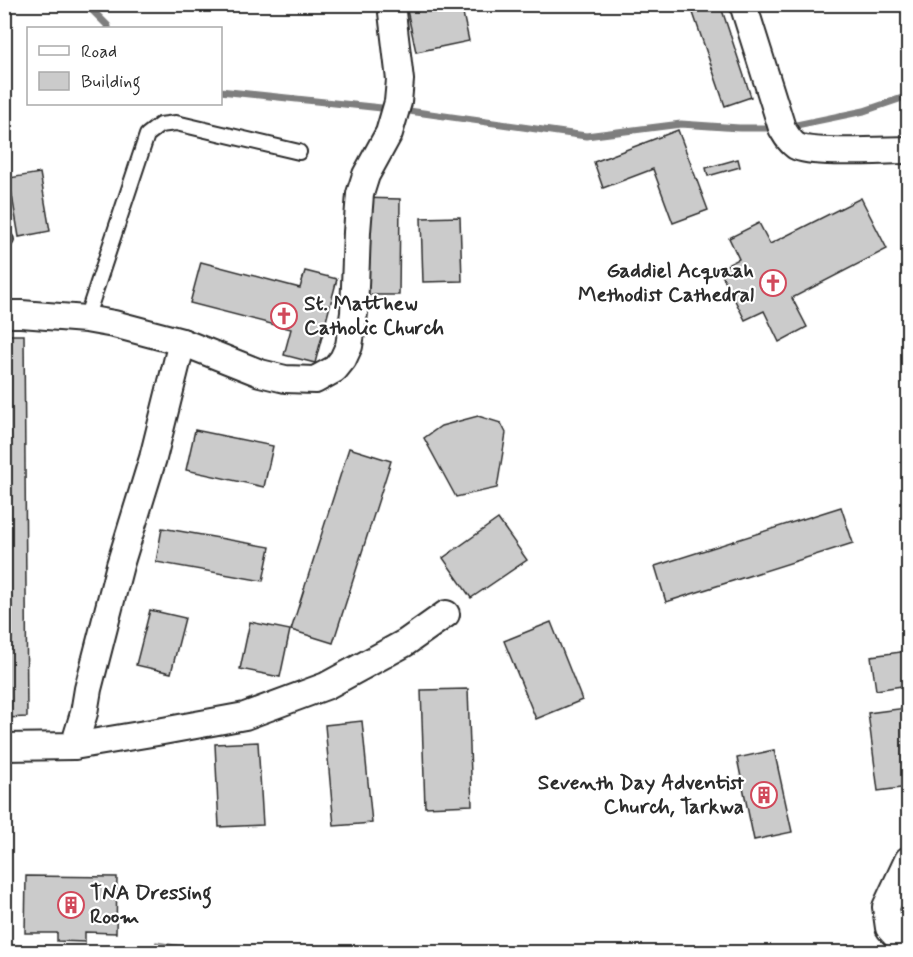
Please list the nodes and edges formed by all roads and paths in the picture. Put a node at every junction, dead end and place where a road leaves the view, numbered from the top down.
1 (391, 4) edge
2 (743, 4) edge
3 (909, 150) edge
4 (299, 152) dead end
5 (4, 314) edge
6 (86, 319) junction
7 (182, 342) junction
8 (446, 614) dead end
9 (74, 746) junction
10 (4, 747) edge
11 (909, 860) edge
12 (909, 950) edge

1 - 7 street
2 - 3 street
4 - 6 lane
5 - 6 street
6 - 7 street
7 - 9 street
8 - 9 street
9 - 10 street
11 - 12 street

